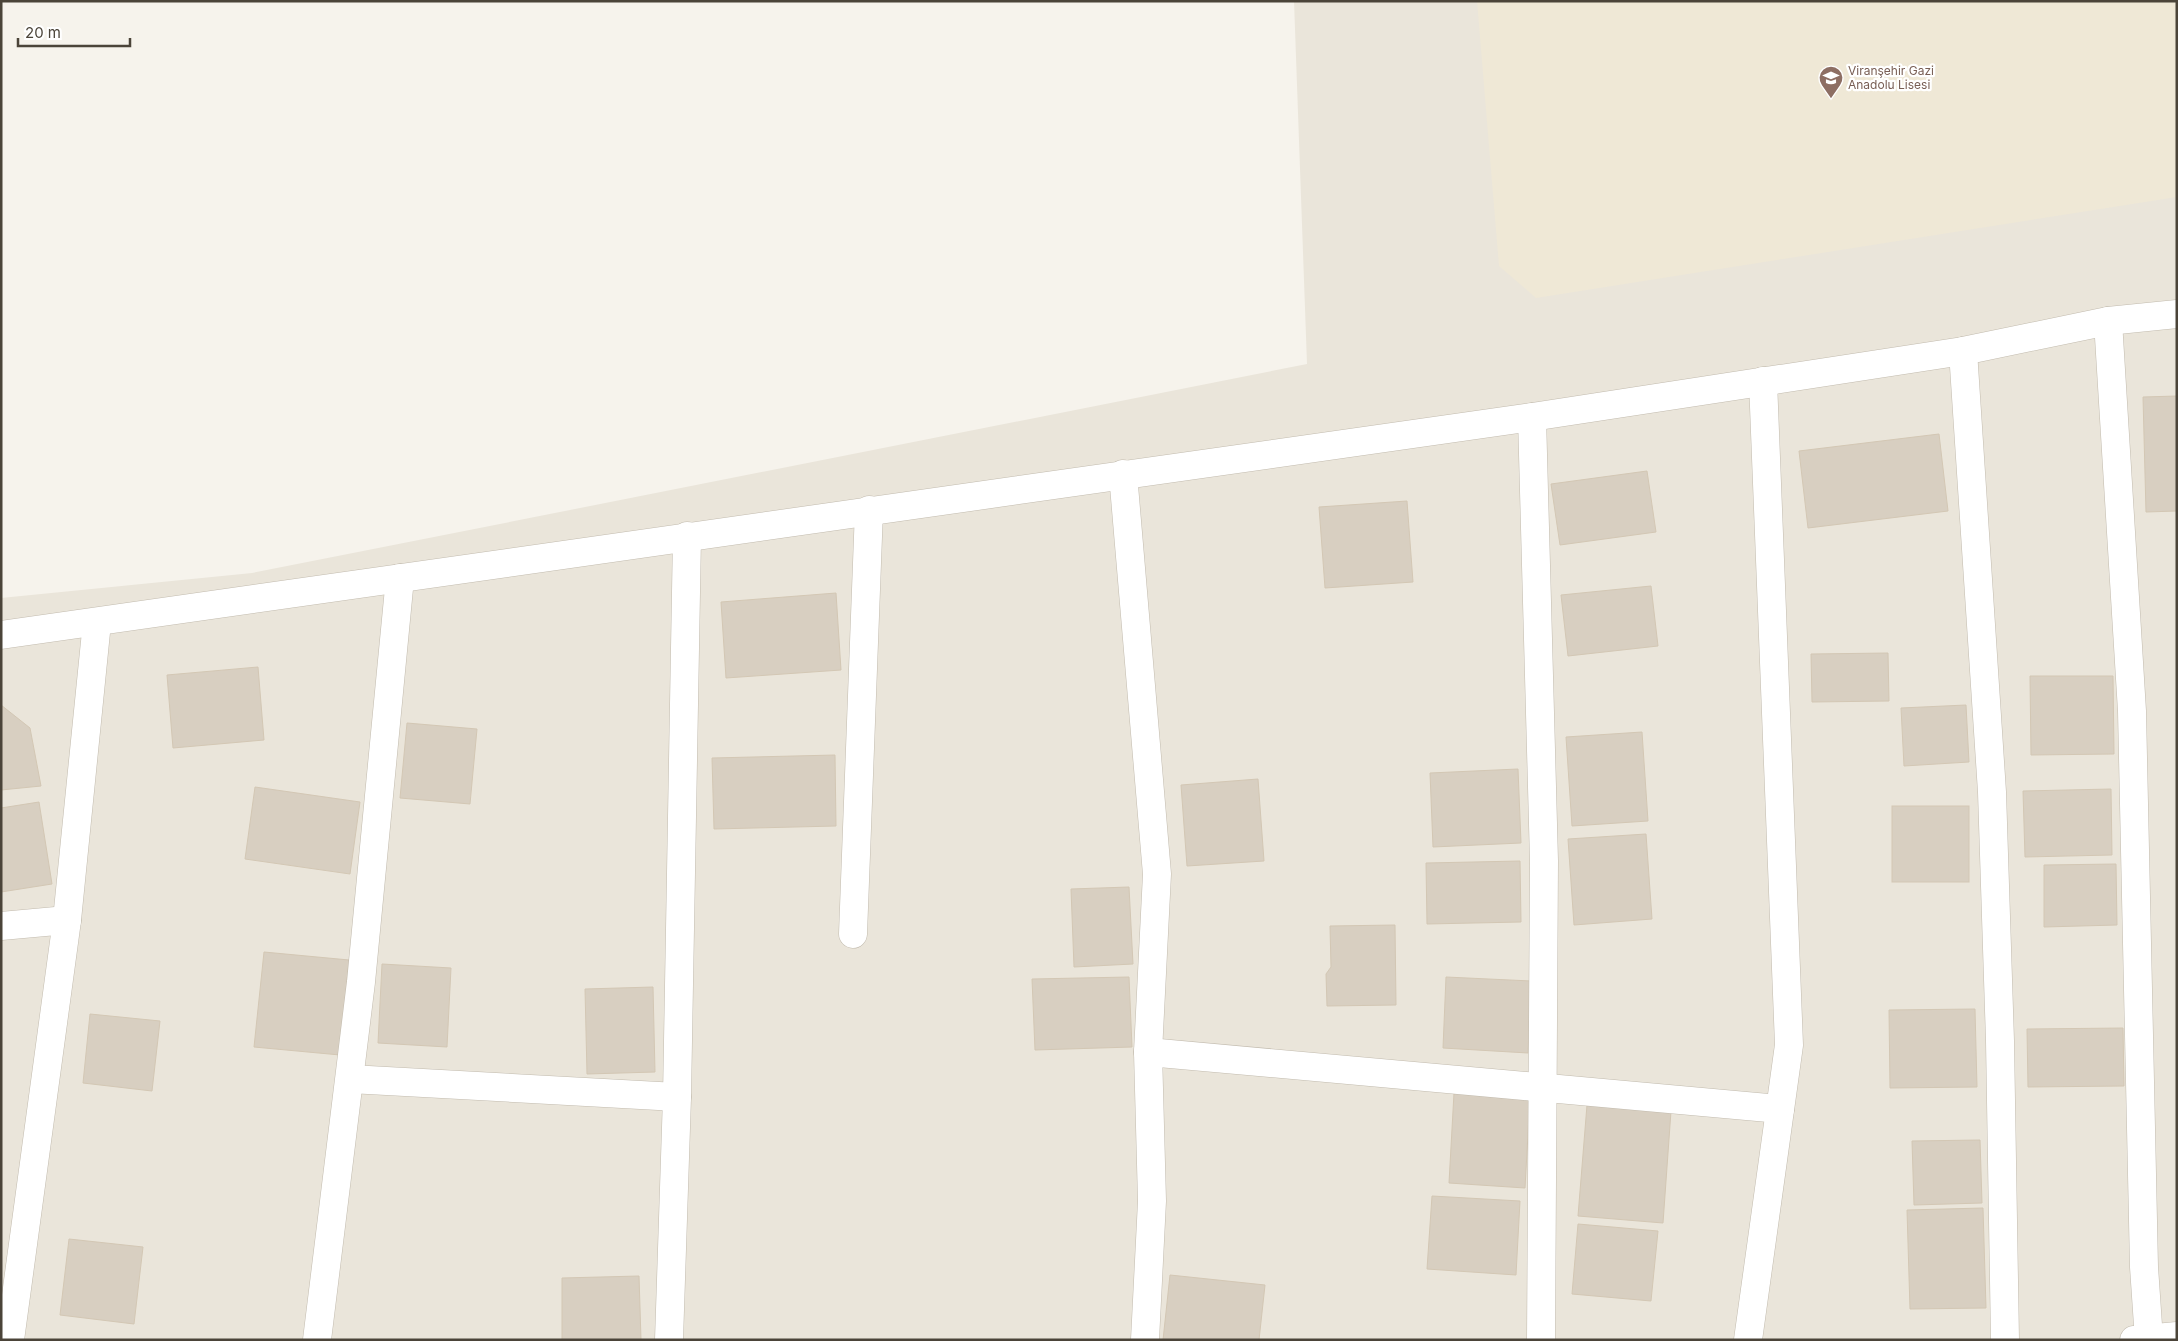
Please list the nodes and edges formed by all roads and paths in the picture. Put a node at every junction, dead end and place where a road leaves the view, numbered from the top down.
1 (2170, 311) edge
2 (2108, 321) junction
3 (1963, 351) junction
4 (1763, 380) junction
5 (1532, 417) junction
6 (1123, 474) junction
7 (869, 510) junction
8 (687, 536) junction
9 (400, 578) junction
10 (97, 622) junction
11 (1, 635) edge
12 (67, 920) junction
13 (1, 926) edge
14 (853, 934) dead end
15 (1148, 1052) junction
16 (350, 1079) junction
17 (1543, 1088) junction
18 (677, 1096) junction
19 (1780, 1109) junction
20 (2177, 1336) edge
21 (2144, 1339) edge
22 (10, 1340) edge
23 (317, 1340) edge
24 (669, 1340) edge
25 (1145, 1340) edge
26 (1541, 1340) edge
27 (1748, 1340) edge
28 (2005, 1340) edge

1 - 2 street
2 - 3 street
2 - 21 street
3 - 4 street
3 - 28 street
4 - 5 street
4 - 19 street
5 - 6 street
5 - 17 street
6 - 7 street
6 - 15 street
7 - 8 street
7 - 14 street
8 - 9 street
8 - 18 street
9 - 10 street
9 - 16 street
10 - 11 street
10 - 12 street
12 - 13 street
12 - 22 street
15 - 17 street
15 - 25 street
16 - 18 street
16 - 23 street
17 - 19 street
17 - 26 street
18 - 24 street
19 - 27 street
20 - 21 street

